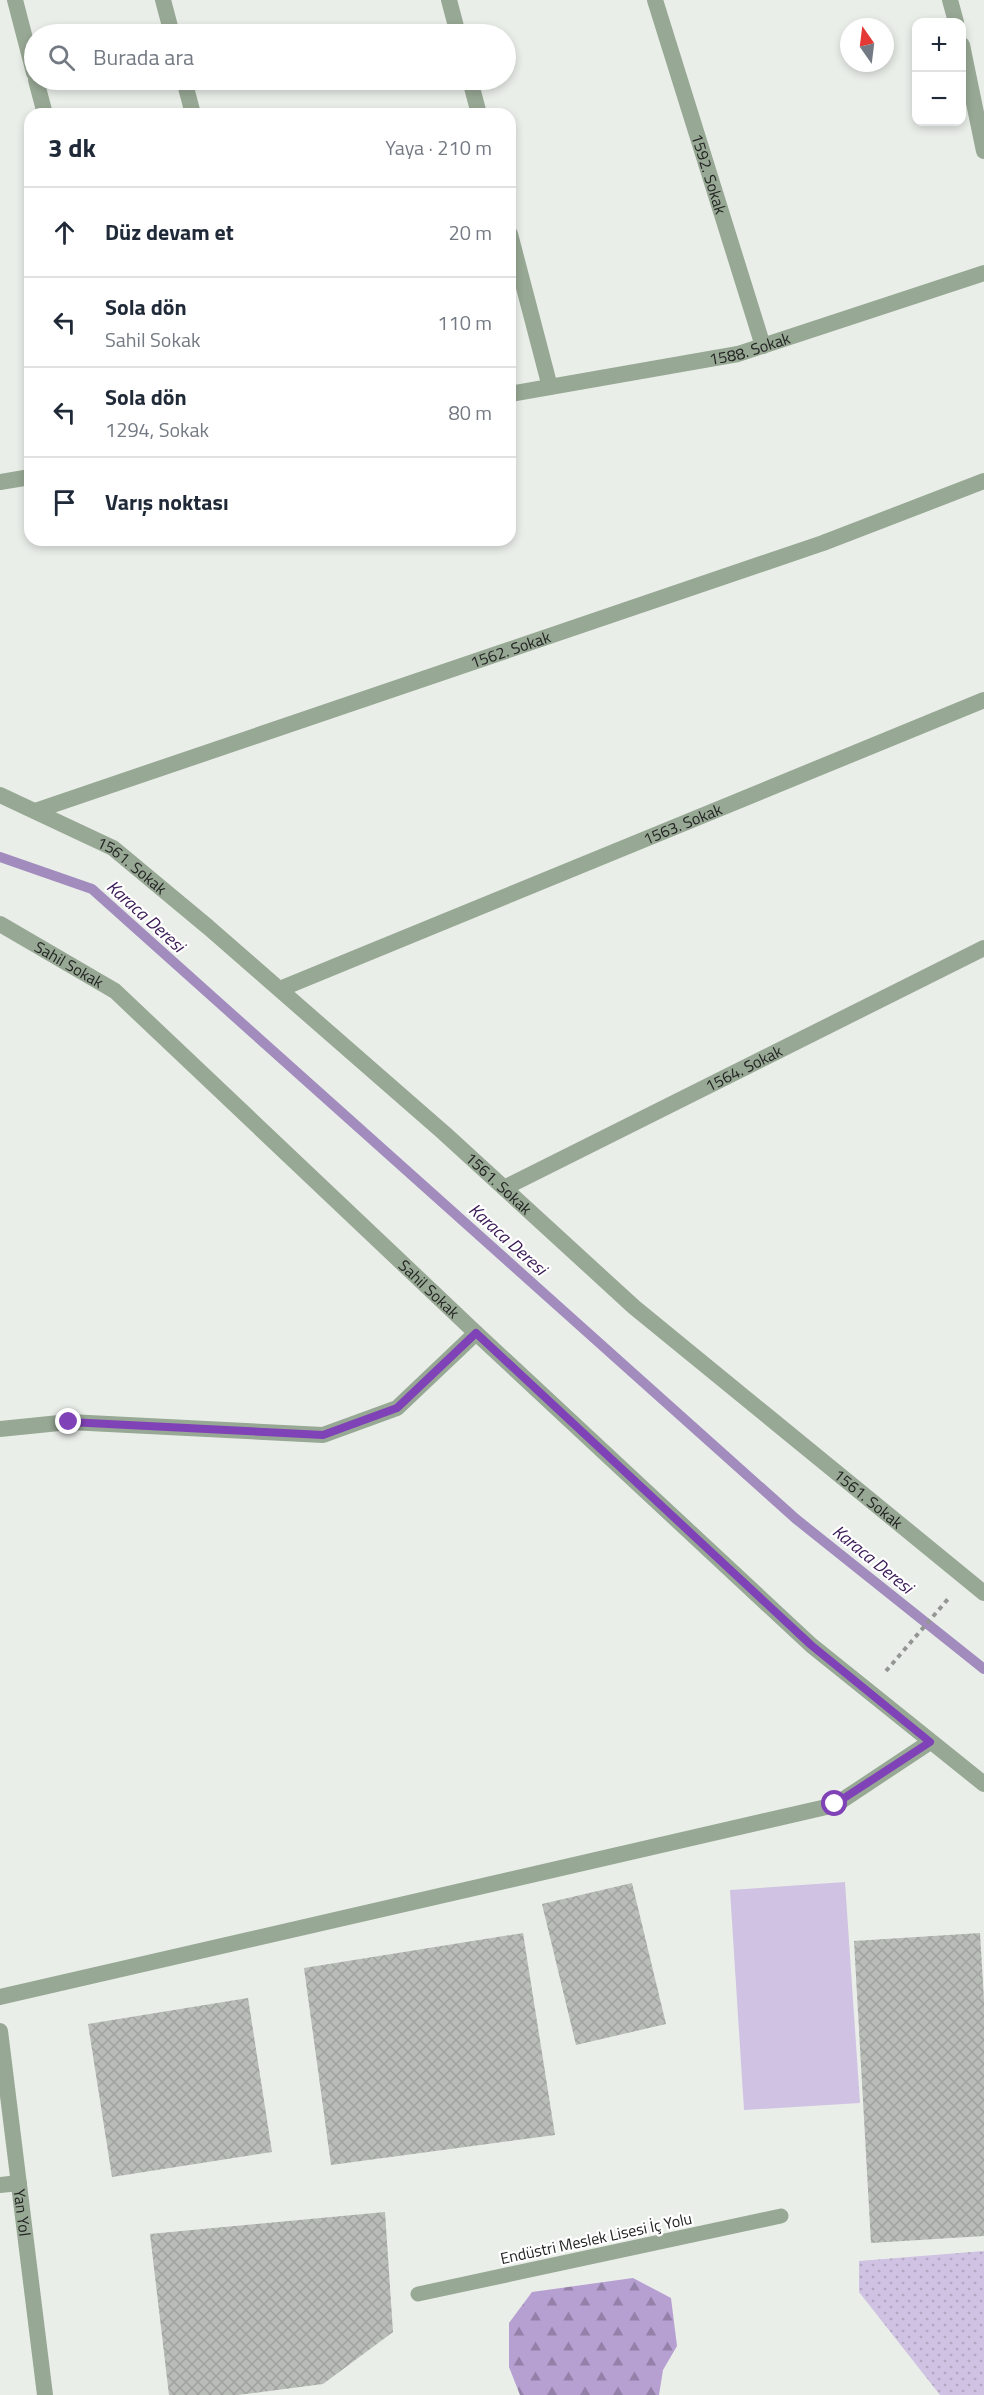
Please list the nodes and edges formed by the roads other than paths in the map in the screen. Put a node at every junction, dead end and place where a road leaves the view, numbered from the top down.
1 (15, 0) edge
2 (163, 0) edge
3 (449, 0) edge
4 (655, 0) edge
5 (950, 0) edge
6 (955, 18) edge
7 (169, 24) edge
8 (455, 24) edge
9 (24, 35) edge
10 (966, 64) edge
11 (39, 90) edge
12 (187, 90) edge
13 (473, 90) edge
14 (43, 108) edge
15 (191, 108) edge
16 (477, 108) edge
17 (984, 151) edge
18 (516, 257) edge
19 (984, 273) edge
20 (763, 346) junction
21 (550, 387) junction
22 (516, 393) edge
23 (24, 478) edge
24 (984, 481) edge
25 (0, 482) edge
26 (984, 700) edge
27 (0, 795) edge
28 (36, 811) junction
29 (0, 924) edge
30 (984, 948) edge
31 (280, 989) junction
32 (504, 1188) junction
33 (476, 1333) junction
34 (0, 1429) edge
35 (984, 1593) edge
36 (930, 1742) junction
37 (984, 1784) edge
38 (0, 1997) edge
39 (0, 2031) edge
40 (19, 2183) junction
41 (0, 2185) edge
42 (782, 2216) dead end
43 (418, 2294) dead end
44 (45, 2395) edge

1 - 9 street
2 - 7 street
3 - 8 street
4 - 20 street, 1592. Sokak
5 - 6 street
10 - 17 street
11 - 14 street
12 - 15 street
13 - 16 street
18 - 21 street
19 - 20 street, 1588. Sokak
20 - 21 street, 1588. Sokak
21 - 22 street, 1588. Sokak
23 - 25 street
24 - 28 street, 1562. Sokak
26 - 31 street, 1563. Sokak
27 - 28 street, 1561. Sokak
28 - 31 street, 1561. Sokak
29 - 33 street, Sahil Sokak
30 - 32 street, 1564. Sokak
31 - 32 street, 1561. Sokak
32 - 35 street, 1561. Sokak
33 - 34 street
33 - 36 street, Sahil Sokak
36 - 37 street, Sahil Sokak
36 - 38 street
39 - 40 street, Yan Yol
40 - 41 street
40 - 44 street, Yan Yol
42 - 43 lane, Endüstri Meslek Lisesi İç Yolu

